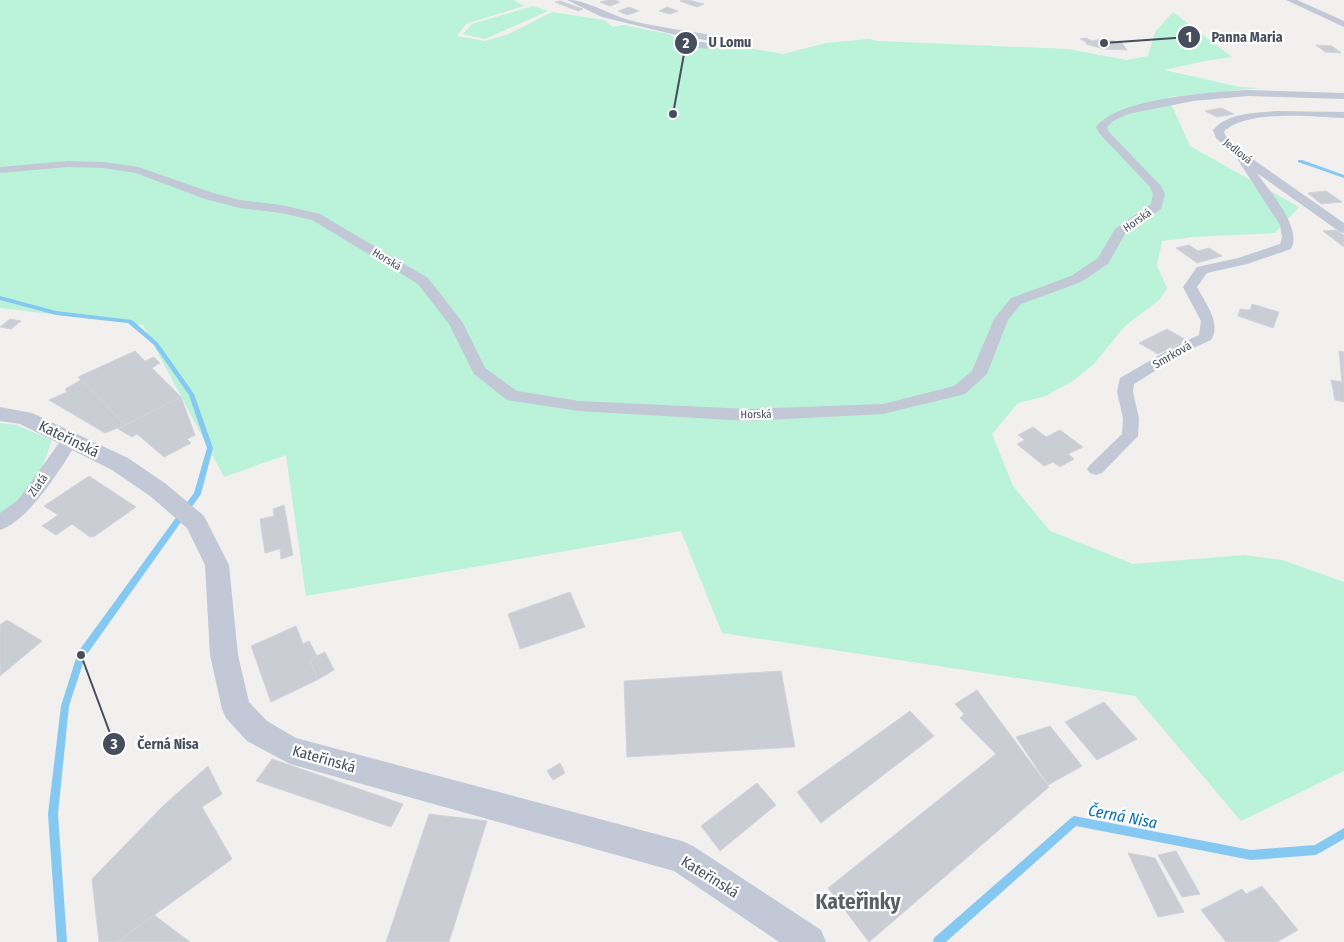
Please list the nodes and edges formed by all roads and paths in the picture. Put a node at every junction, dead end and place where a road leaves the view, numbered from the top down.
1 (571, 0) edge
2 (1290, 0) edge
3 (1323, 4) dead end
4 (1344, 17) edge
5 (1344, 24) edge
6 (679, 33) dead end
7 (1344, 96) edge
8 (1344, 115) edge
9 (1240, 155) junction
10 (0, 170) edge
11 (1344, 229) edge
12 (0, 414) edge
13 (70, 440) junction
14 (1096, 469) dead end
15 (0, 523) edge
16 (809, 942) edge

1 - 6 street
2 - 5 street
3 - 4 street
7 - 10 street, Horská
8 - 9 street, Jedlová
9 - 11 street, Jedlová
9 - 14 street, Smrková
12 - 13 street, Kateřinská
13 - 15 street, Zlatá
13 - 16 street, Kateřinská

